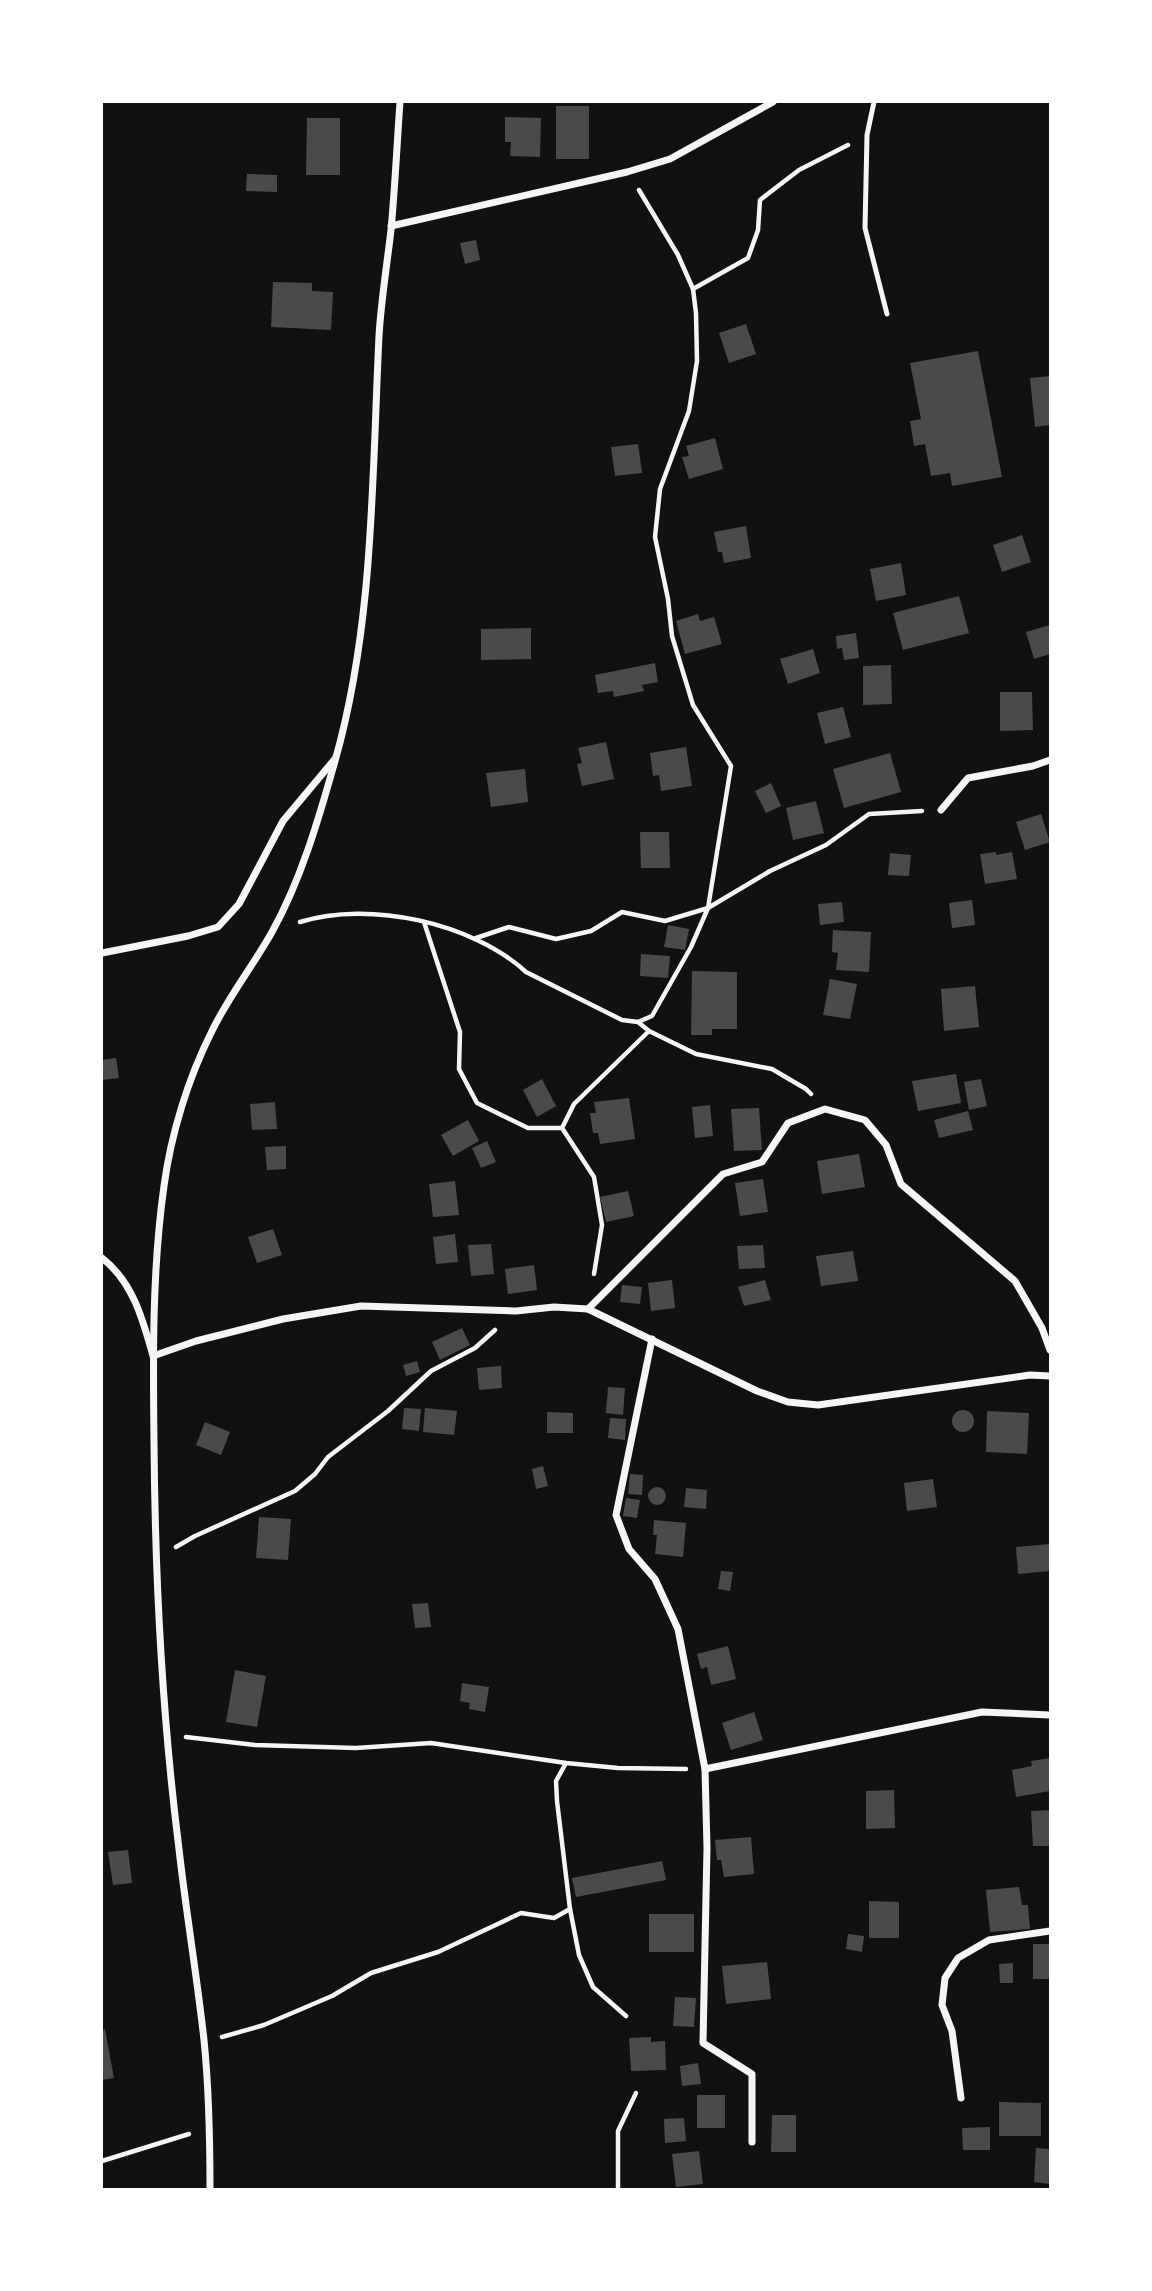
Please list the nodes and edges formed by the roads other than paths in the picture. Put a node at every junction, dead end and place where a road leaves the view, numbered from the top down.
1 (400, 102) edge
2 (774, 102) edge
3 (874, 102) edge
4 (391, 226) junction
5 (887, 314) dead end
6 (336, 757) junction
7 (1051, 760) edge
8 (941, 810) road end
9 (102, 953) edge
10 (102, 1258) edge
11 (588, 1309) junction
12 (652, 1339) junction
13 (1051, 1350) edge
14 (153, 1356) junction
15 (1051, 1376) edge
16 (1051, 1715) edge
17 (705, 1769) junction
18 (1051, 1931) edge
19 (961, 2098) dead end
20 (752, 2142) dead end
21 (210, 2189) edge

1 - 4 street
2 - 4 street
3 - 5 lane
4 - 6 street
6 - 9 street
6 - 14 street
7 - 8 street
10 - 14 street
11 - 12 street
11 - 13 street
11 - 14 street
12 - 15 street
12 - 17 street
14 - 21 street
16 - 17 street
17 - 20 street
18 - 19 street

